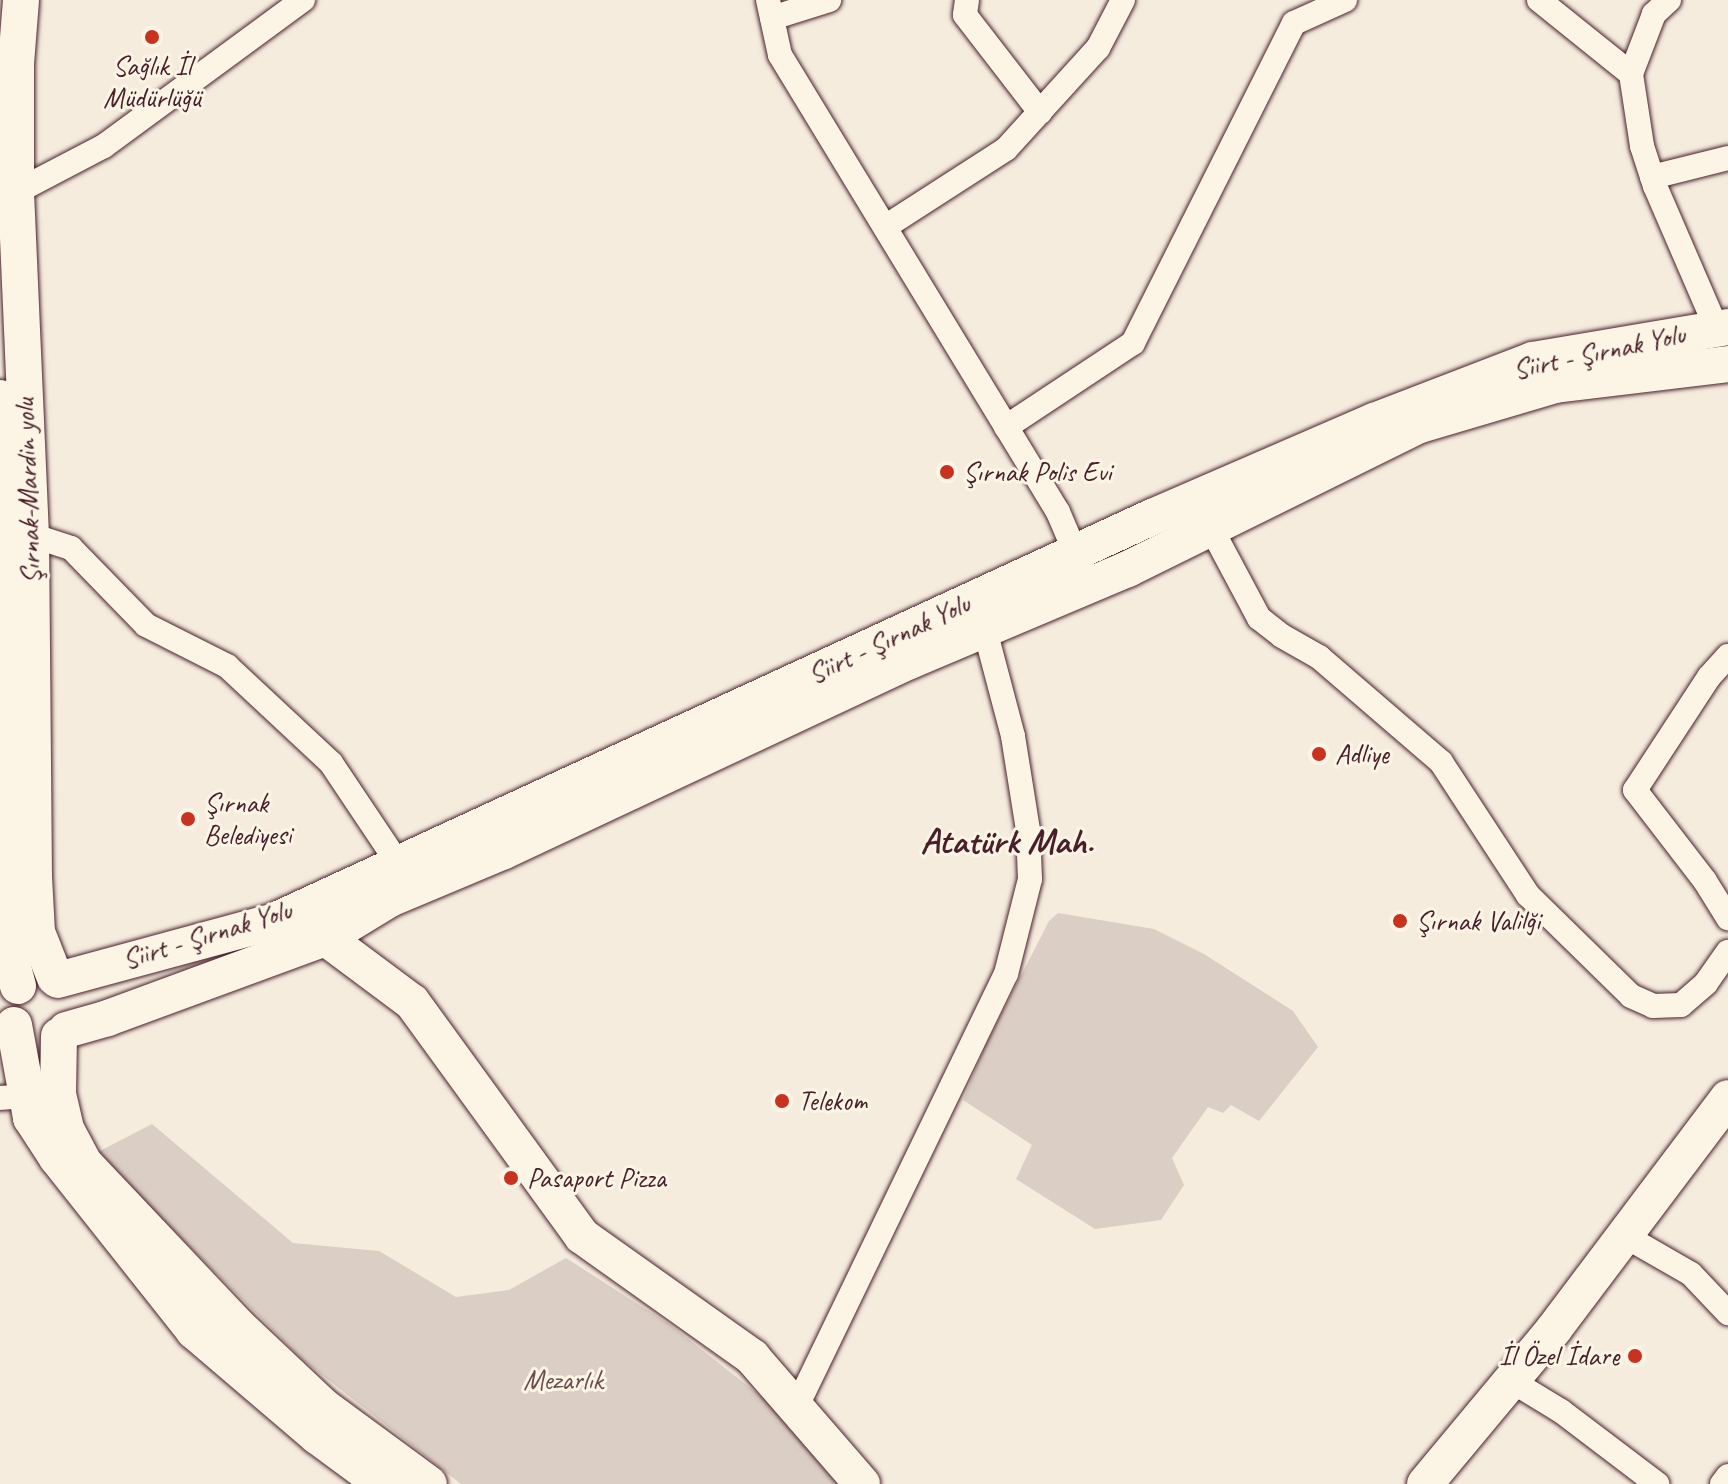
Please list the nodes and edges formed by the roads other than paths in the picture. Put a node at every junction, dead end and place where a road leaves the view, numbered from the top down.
1 (21, 0) edge
2 (303, 0) edge
3 (829, 0) edge
4 (967, 0) edge
5 (1123, 0) edge
6 (1345, 0) edge
7 (1539, 0) edge
8 (1669, 0) edge
9 (770, 9) edge
10 (1631, 74) junction
11 (1040, 112) junction
12 (1728, 158) edge
13 (1652, 177) junction
14 (8, 193) edge
15 (885, 227) junction
16 (1723, 328) edge
17 (1728, 364) edge
18 (0, 398) edge
19 (1006, 427) junction
20 (1211, 528) junction
21 (31, 535) junction
22 (1082, 570) junction
23 (981, 614) junction
24 (1728, 656) edge
25 (0, 682) edge
26 (0, 757) edge
27 (0, 771) edge
28 (398, 863) junction
29 (314, 900) junction
30 (1728, 918) edge
31 (326, 938) junction
32 (1728, 952) edge
33 (57, 979) junction
34 (10, 1007) edge
35 (62, 1033) junction
36 (13, 1097) edge
37 (1728, 1098) edge
38 (1625, 1236) junction
39 (1728, 1313) edge
40 (1510, 1380) junction
41 (796, 1408) junction
42 (1728, 1476) edge
43 (382, 1484) edge
44 (429, 1484) edge
45 (862, 1484) edge
46 (1425, 1484) edge
47 (1657, 1484) edge
48 (1722, 1484) edge

1 - 14 street, Şırnak-Mardin yolu
2 - 14 street
3 - 9 street
4 - 11 street
5 - 11 street
6 - 19 street
7 - 10 street
8 - 10 street
9 - 15 street
10 - 13 street
11 - 15 street
12 - 13 street
13 - 16 street
14 - 21 street, Şırnak-Mardin yolu
15 - 19 street
16 - 22 street, Siirt - Şırnak Yolu
17 - 20 street, Siirt - Şırnak Yolu
18 - 25 street, Şırnak-Mardin yolu
19 - 22 street
20 - 22 street, Siirt - Şırnak Yolu
20 - 32 street
21 - 28 street
21 - 33 street, Şırnak-Mardin yolu
22 - 23 street, Siirt - Şırnak Yolu
23 - 28 street, Siirt - Şırnak Yolu
23 - 31 street, Siirt - Şırnak Yolu
23 - 41 street
24 - 30 street
25 - 26 street, Şırnak-Mardin yolu
27 - 34 street
28 - 29 street, Siirt - Şırnak Yolu
29 - 31 street
29 - 33 street, Siirt - Şırnak Yolu
31 - 35 street, Siirt - Şırnak Yolu
31 - 41 street
33 - 34 street
33 - 35 street
34 - 35 street
34 - 36 street
35 - 44 street
36 - 43 street
37 - 38 street
38 - 39 street
38 - 40 street
40 - 46 street
40 - 47 street
41 - 45 street
42 - 48 street

